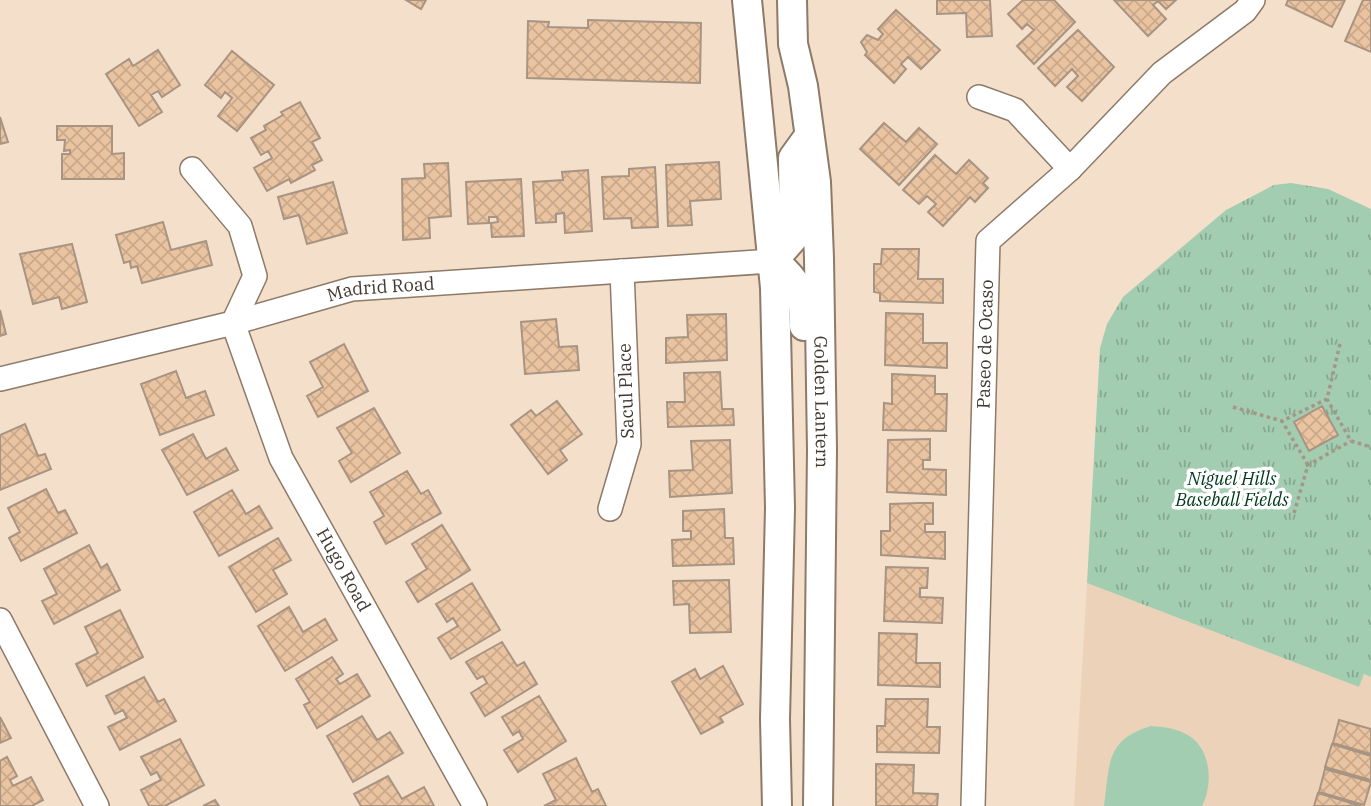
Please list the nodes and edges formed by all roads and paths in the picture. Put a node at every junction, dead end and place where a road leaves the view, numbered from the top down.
1 (747, 0) edge
2 (792, 0) edge
3 (1253, 0) edge
4 (979, 97) dead end
5 (808, 138) junction
6 (192, 169) dead end
7 (1070, 169) junction
8 (773, 261) junction
9 (622, 271) junction
10 (233, 323) junction
11 (1339, 344) dead end
12 (0, 379) edge
13 (1327, 399) junction
14 (1233, 407) dead end
15 (1282, 421) junction
16 (1351, 441) junction
17 (1371, 447) edge
18 (822, 450) junction
19 (1308, 465) junction
20 (610, 509) dead end
21 (1294, 513) dead end
22 (0, 620) edge
23 (97, 806) edge
24 (475, 806) edge
25 (777, 806) edge
26 (818, 806) edge
27 (973, 806) edge

1 - 8 main road
2 - 5 main road, Golden Lantern
3 - 7 street, Paseo de Ocaso
4 - 7 street
5 - 8 main road
5 - 18 main road, Golden Lantern
6 - 10 street
7 - 27 street, Paseo de Ocaso
8 - 9 street, Madrid Road
8 - 18 main road
8 - 25 main road
9 - 10 street, Madrid Road
9 - 20 street, Sacul Place
10 - 12 street, Madrid Road
10 - 24 street, Hugo Road
11 - 13 path
13 - 15 path
13 - 16 path
14 - 15 path
15 - 19 path
16 - 17 path
16 - 19 path
18 - 26 main road, Golden Lantern
19 - 21 path
22 - 23 street

